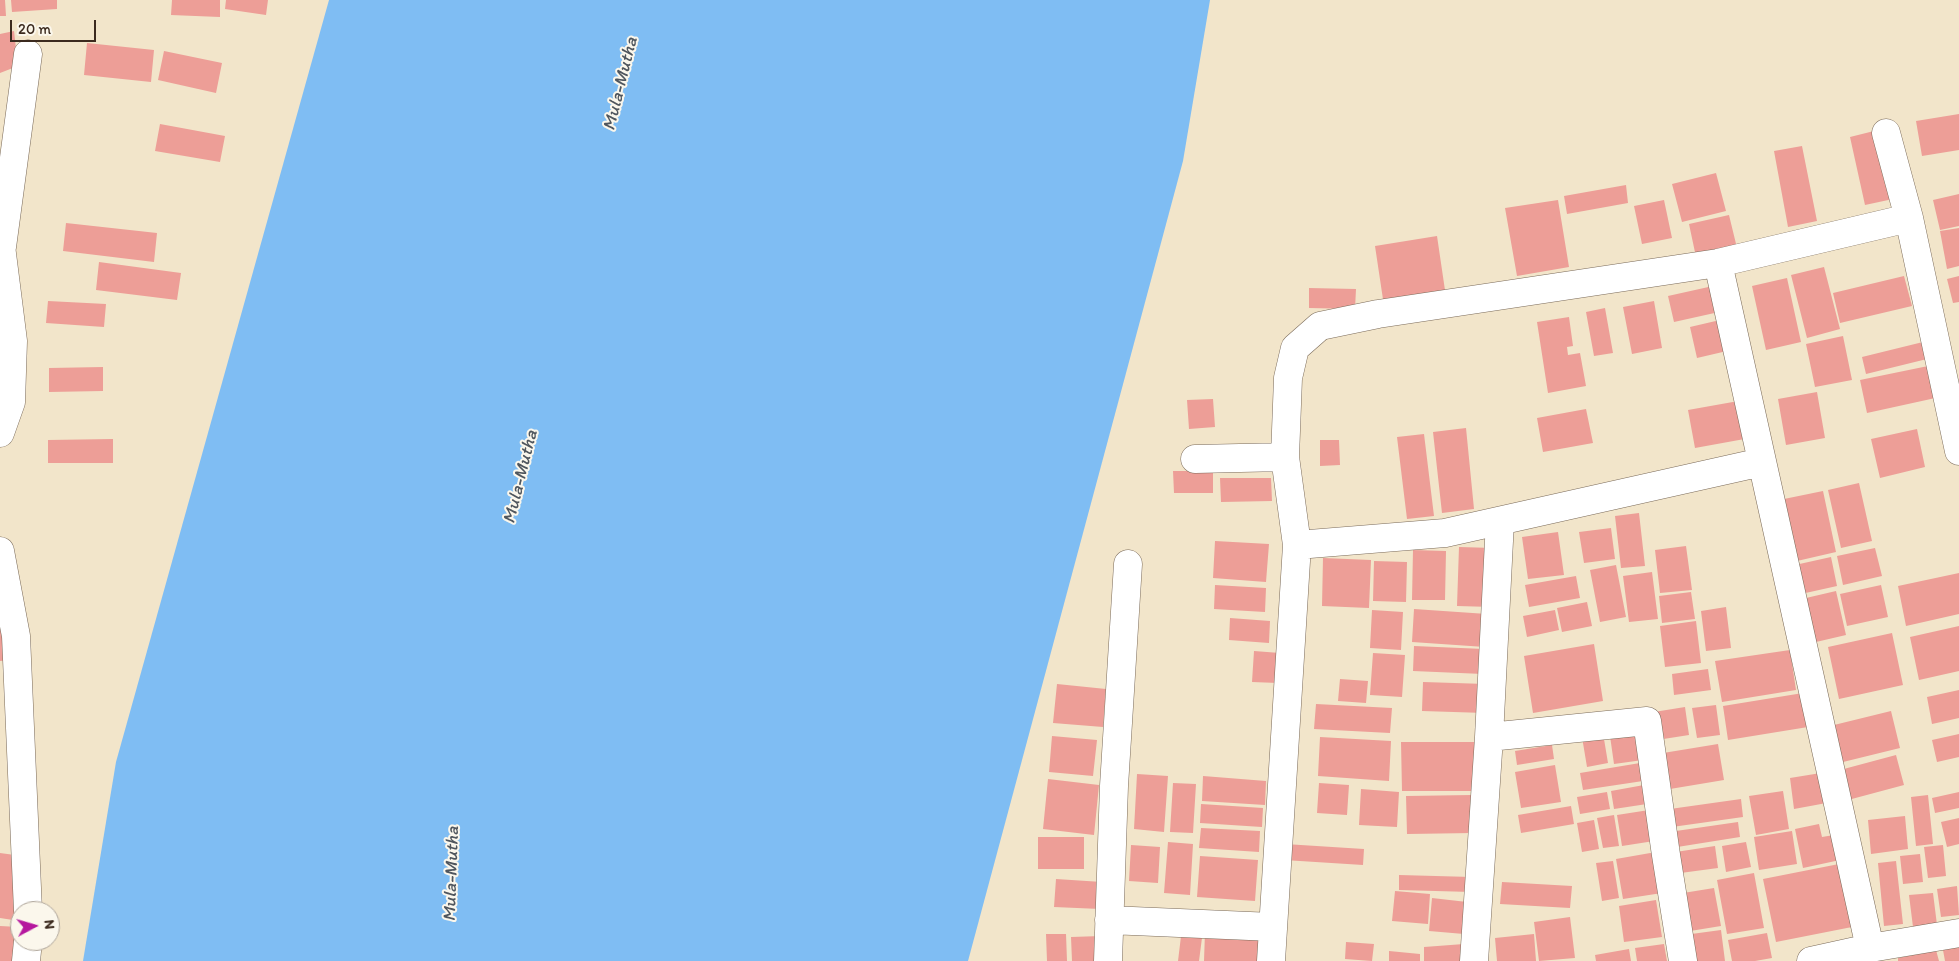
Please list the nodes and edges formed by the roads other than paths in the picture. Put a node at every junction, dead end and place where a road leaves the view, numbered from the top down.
1 (28, 54) dead end
2 (1886, 133) dead end
3 (1909, 218) junction
4 (1, 242) edge
5 (1718, 264) junction
6 (1956, 423) edge
7 (0, 433) edge
8 (1959, 451) edge
9 (1285, 457) junction
10 (1196, 460) dead end
11 (1762, 462) junction
12 (1500, 521) junction
13 (1296, 544) junction
14 (0, 551) edge
15 (1128, 564) dead end
16 (1489, 737) junction
17 (11, 790) edge
18 (27, 901) edge
19 (1109, 920) junction
20 (1273, 927) junction
21 (1959, 933) edge
22 (1870, 948) junction
23 (1108, 961) edge
24 (1271, 961) edge
25 (1474, 961) edge
26 (1683, 961) edge
27 (1811, 961) edge

1 - 4 street
2 - 3 street
3 - 5 street
3 - 6 street
4 - 7 street
5 - 9 street
5 - 11 street
6 - 8 street
9 - 10 street
9 - 13 street
11 - 12 street
11 - 22 street
12 - 13 street
12 - 16 street
13 - 20 street
14 - 17 street
15 - 19 street
16 - 25 street
16 - 26 street
17 - 18 street
19 - 20 street
19 - 23 street
20 - 24 street
21 - 22 street
22 - 27 street

